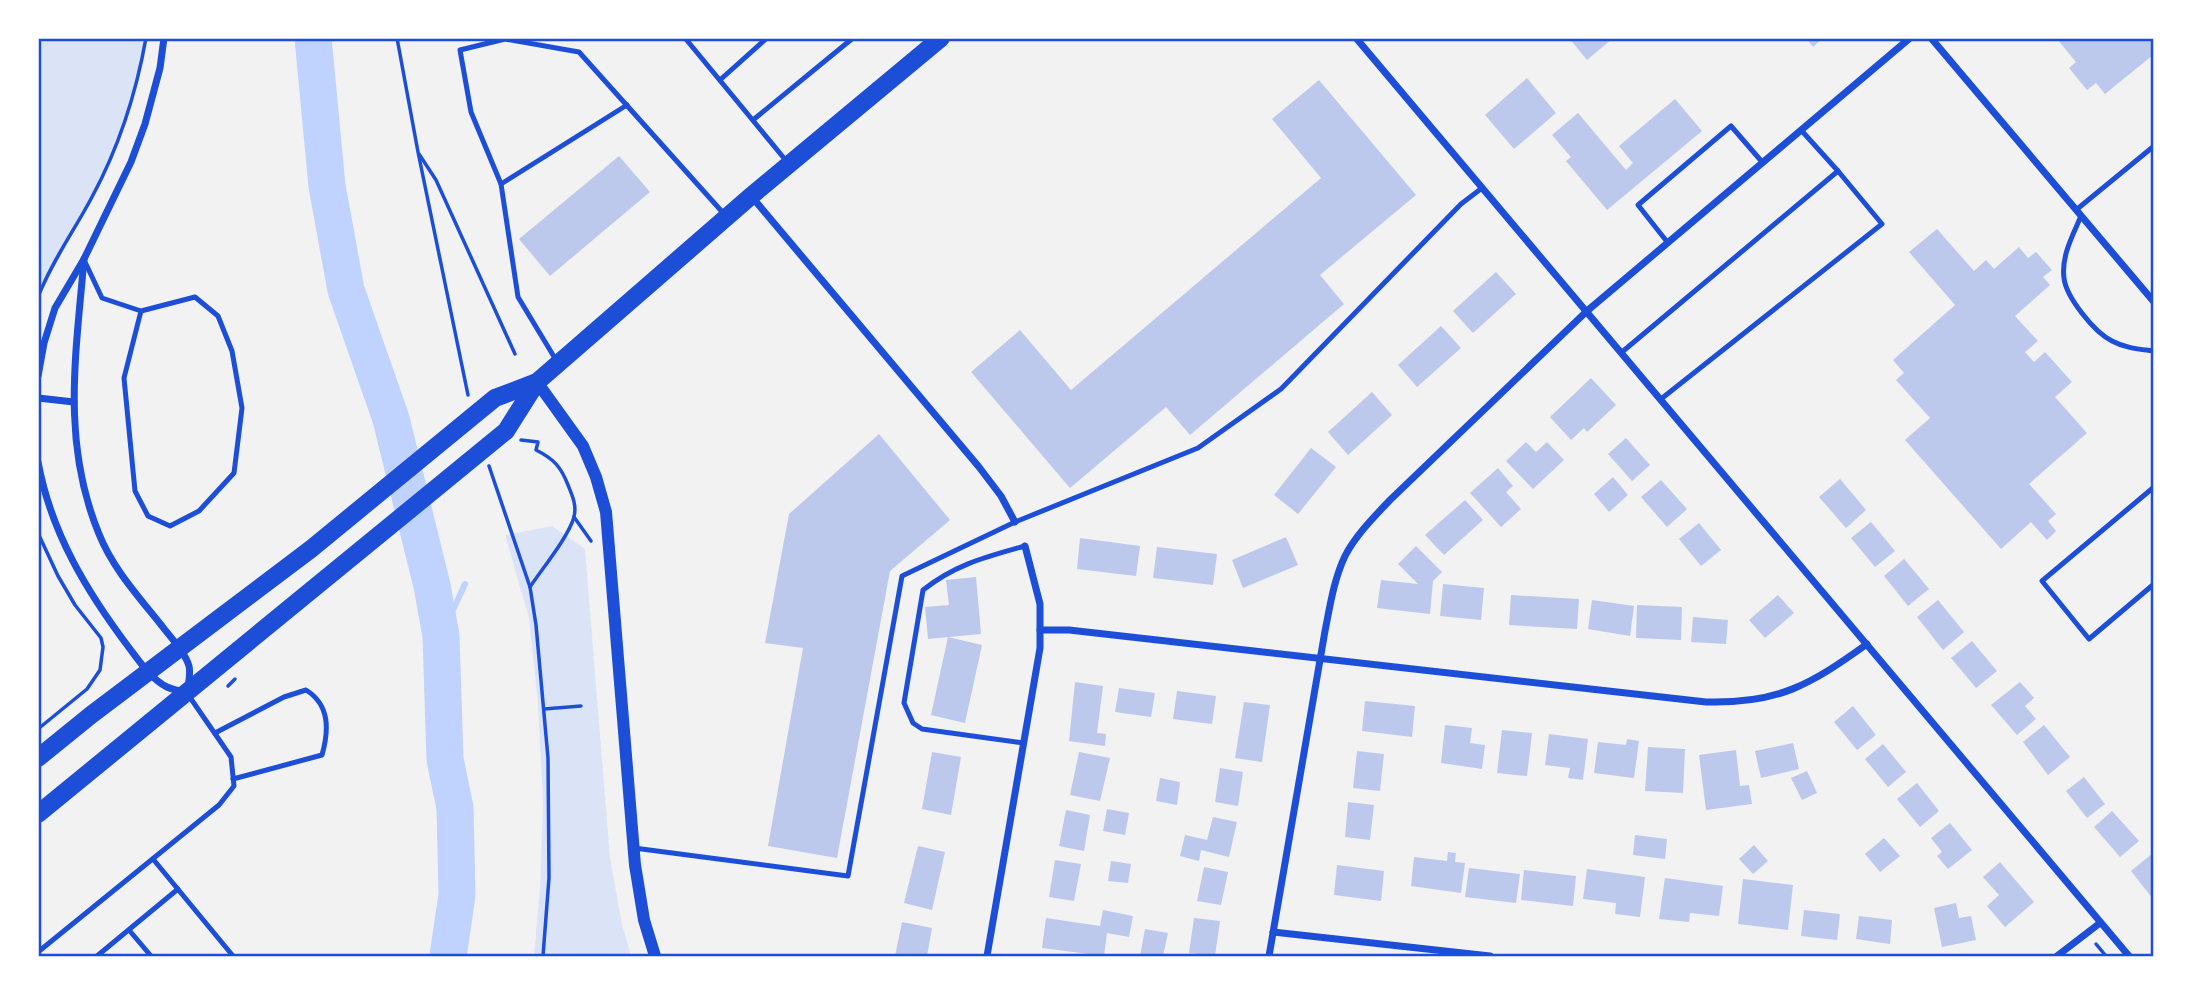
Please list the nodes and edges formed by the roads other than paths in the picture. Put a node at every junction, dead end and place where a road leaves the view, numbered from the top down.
1 (164, 38) edge
2 (685, 38) edge
3 (767, 38) edge
4 (853, 38) edge
5 (941, 38) edge
6 (1356, 38) edge
7 (1910, 38) edge
8 (1931, 38) edge
9 (720, 80) junction
10 (627, 105) junction
11 (753, 120) junction
12 (1801, 130) junction
13 (2154, 146) edge
14 (1763, 163) junction
15 (789, 165) junction
16 (1838, 171) junction
17 (501, 184) junction
18 (1482, 188) junction
19 (751, 196) junction
20 (2079, 213) junction
21 (727, 217) junction
22 (1668, 243) junction
23 (84, 259) junction
24 (2154, 302) edge
25 (141, 311) junction
26 (1587, 311) junction
27 (2154, 351) edge
28 (1622, 352) junction
29 (558, 364) junction
30 (38, 376) edge
31 (537, 382) junction
32 (38, 398) edge
33 (1661, 399) junction
34 (74, 402) junction
35 (38, 462) edge
36 (2154, 487) edge
37 (1015, 522) junction
38 (1025, 546) joint
39 (2154, 584) edge
40 (1040, 630) junction
41 (1867, 644) junction
42 (179, 648) junction
43 (1320, 659) junction
44 (149, 673) junction
45 (187, 693) junction
46 (215, 733) junction
47 (1024, 743) junction
48 (38, 758) edge
49 (233, 779) junction
50 (38, 814) edge
51 (633, 848) junction
52 (153, 859) junction
53 (178, 889) junction
54 (2100, 923) junction
55 (129, 930) junction
56 (1273, 932) junction
57 (38, 952) edge
58 (97, 957) edge
59 (151, 957) edge
60 (233, 957) edge
61 (655, 957) edge
62 (987, 957) edge
63 (1269, 957) edge
64 (1490, 957) edge
65 (2057, 957) edge
66 (2129, 957) edge

1 - 23 street
2 - 9 lane
3 - 9 lane
4 - 11 lane
5 - 15 main road
6 - 18 street
7 - 12 street
8 - 20 street
9 - 11 lane
10 - 17 lane
10 - 17 lane
10 - 21 lane
11 - 15 lane
12 - 14 street
12 - 16 lane
13 - 20 lane
14 - 22 street
14 - 22 lane
15 - 19 main road
16 - 28 lane
16 - 33 lane
17 - 29 lane
18 - 26 street
18 - 37 lane
19 - 21 main road
19 - 37 street
20 - 24 street
20 - 27 lane
21 - 29 main road
22 - 26 street
23 - 25 lane
23 - 30 street
23 - 34 street
25 - 25 lane
26 - 28 street
26 - 43 street
28 - 33 street
29 - 31 main road
31 - 42 main road
31 - 45 main road
31 - 51 street
32 - 34 street
33 - 41 street
34 - 42 street
35 - 44 street
36 - 39 lane
37 - 51 lane
38 - 40 street
38 - 47 lane
40 - 43 street
40 - 47 street
41 - 43 street
41 - 54 street
42 - 44 main road
42 - 45 street
43 - 56 street
44 - 45 street
44 - 48 main road
45 - 46 lane
45 - 50 main road
46 - 49 lane
46 - 49 lane
47 - 62 street
49 - 52 lane
51 - 61 street
52 - 53 lane
52 - 57 lane
53 - 55 lane
53 - 60 lane
54 - 65 street
54 - 66 street
55 - 58 lane
55 - 59 lane
56 - 63 street
56 - 64 street

